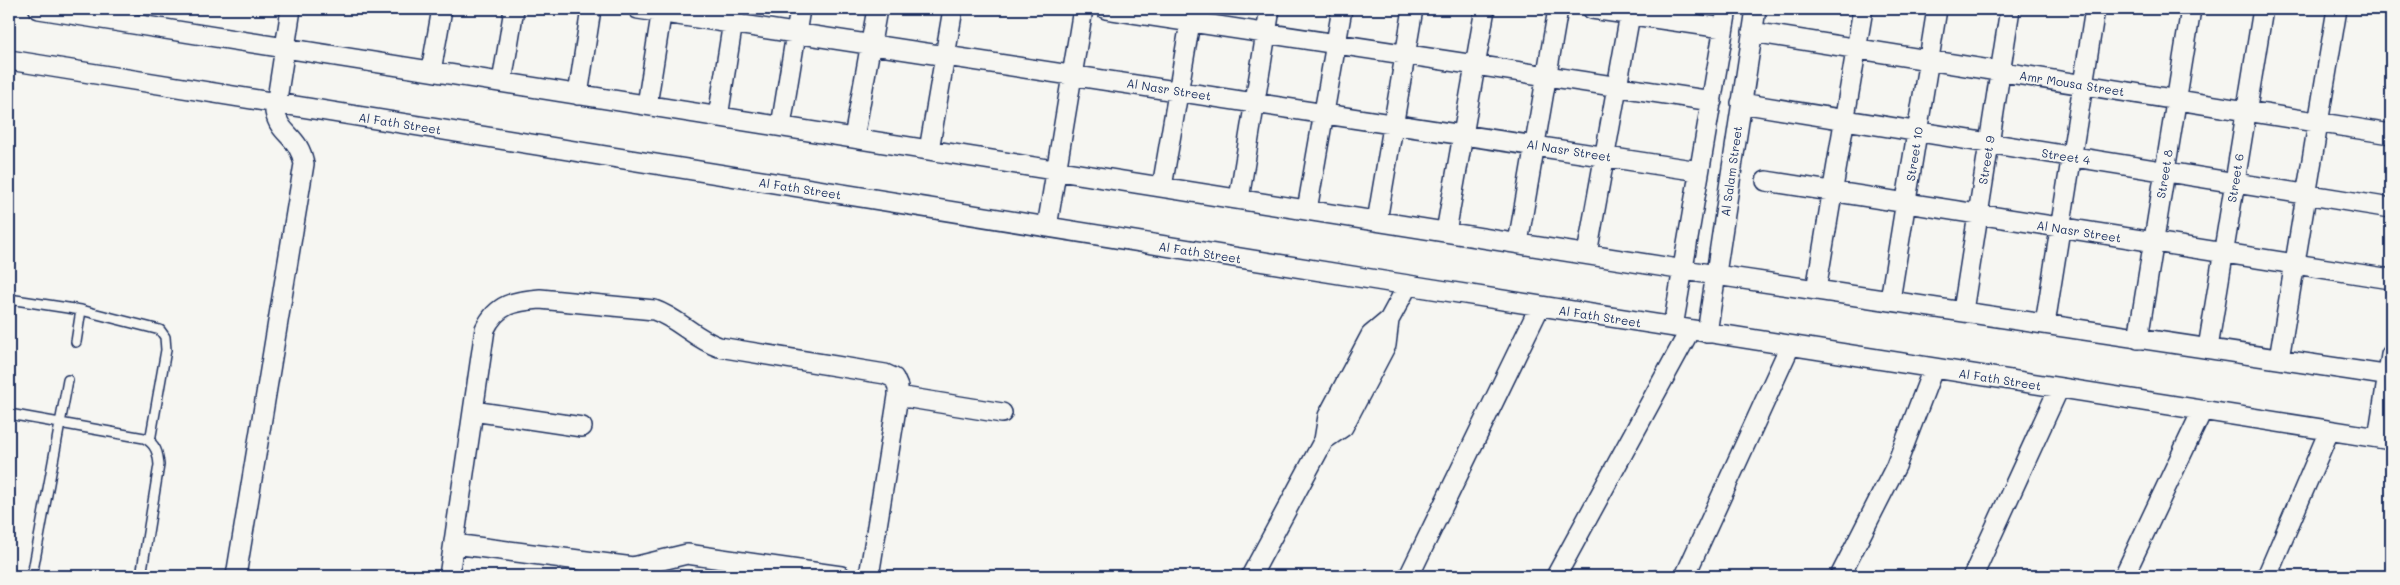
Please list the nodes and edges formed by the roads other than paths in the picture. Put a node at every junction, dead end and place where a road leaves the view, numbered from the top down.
1 (38, 9) edge
2 (291, 9) edge
3 (442, 9) edge
4 (514, 9) edge
5 (591, 9) edge
6 (638, 9) edge
7 (800, 9) edge
8 (877, 9) edge
9 (953, 9) edge
10 (1084, 9) edge
11 (1106, 9) edge
12 (1270, 9) edge
13 (1342, 9) edge
14 (1413, 9) edge
15 (1485, 9) edge
16 (1558, 9) edge
17 (1592, 9) edge
18 (1727, 9) edge
19 (1756, 9) edge
20 (1863, 9) edge
21 (1937, 9) edge
22 (2010, 9) edge
23 (2095, 9) edge
24 (2191, 9) edge
25 (2263, 9) edge
26 (2337, 9) edge
27 (662, 11) edge
28 (1630, 12) edge
29 (1191, 15) edge
30 (734, 16) edge
31 (1723, 28) junction
32 (796, 32) junction
33 (1752, 32) junction
34 (1266, 33) junction
35 (1336, 43) junction
36 (871, 44) junction
37 (284, 48) junction
38 (1856, 48) junction
39 (1405, 54) junction
40 (945, 55) junction
41 (9, 60) edge
42 (1929, 60) junction
43 (1475, 64) junction
44 (431, 71) junction
45 (2000, 71) junction
46 (1072, 74) junction
47 (1547, 75) junction
48 (502, 82) junction
49 (2083, 85) junction
50 (1617, 86) junction
51 (1178, 90) junction
52 (578, 94) junction
53 (2176, 100) junction
54 (1712, 101) junction
55 (1254, 102) junction
56 (1741, 103) junction
57 (275, 104) junction
58 (647, 105) junction
59 (2246, 111) junction
60 (1324, 112) junction
61 (718, 117) junction
62 (1845, 120) junction
63 (2318, 122) junction
64 (1394, 123) junction
65 (780, 126) junction
66 (1917, 132) junction
67 (1464, 134) junction
68 (2391, 134) edge
69 (854, 138) junction
70 (1989, 143) junction
71 (1535, 144) junction
72 (929, 150) junction
73 (1605, 155) junction
74 (2072, 156) junction
75 (1056, 170) junction
76 (1700, 171) junction
77 (2165, 172) junction
78 (1766, 181) dead end
79 (2234, 183) junction
80 (1162, 187) junction
81 (1833, 192) junction
82 (2307, 195) junction
83 (1239, 199) junction
84 (1906, 204) junction
85 (2391, 208) edge
86 (1307, 210) junction
87 (1978, 215) junction
88 (1377, 221) junction
89 (1047, 227) junction
90 (2060, 228) junction
91 (1446, 232) junction
92 (2153, 242) junction
93 (1518, 243) junction
94 (2223, 253) junction
95 (1588, 254) junction
96 (2295, 264) junction
97 (1684, 270) junction
98 (1716, 275) junction
99 (2391, 279) edge
100 (1408, 285) junction
101 (1816, 290) junction
102 (9, 299) edge
103 (1890, 300) junction
104 (1540, 306) junction
105 (81, 310) junction
106 (1963, 311) junction
107 (2045, 324) junction
108 (1690, 330) junction
109 (2138, 339) junction
110 (76, 342) dead end
111 (1790, 346) junction
112 (2208, 348) junction
113 (2391, 355) edge
114 (2279, 359) junction
115 (1933, 369) junction
116 (2390, 376) edge
117 (68, 380) dead end
118 (2059, 388) junction
119 (898, 396) junction
120 (473, 411) junction
121 (2202, 411) junction
122 (1002, 413) dead end
123 (9, 414) edge
124 (60, 424) junction
125 (582, 427) dead end
126 (2329, 431) junction
127 (2385, 439) edge
128 (150, 441) junction
129 (454, 544) junction
130 (32, 576) edge
131 (141, 576) edge
132 (236, 576) edge
133 (450, 576) edge
134 (841, 576) edge
135 (869, 576) edge
136 (1251, 576) edge
137 (1408, 576) edge
138 (1556, 576) edge
139 (1685, 576) edge
140 (1840, 576) edge
141 (1973, 576) edge
142 (2124, 576) edge
143 (2267, 576) edge

1 - 37 street
2 - 37 street
3 - 44 street
4 - 48 street
5 - 52 street
6 - 27 street, Al Nasr Street
7 - 32 street
8 - 36 street
9 - 40 street
10 - 46 street
11 - 29 street
12 - 34 street
13 - 35 street
14 - 39 street
15 - 43 street
16 - 47 street
17 - 28 street
18 - 31 street
19 - 33 street, Al Salam Street
20 - 38 street
21 - 42 street, Street 10
22 - 45 street, Street 9
23 - 49 street
24 - 53 street, Street 8
25 - 59 street, Street 6
26 - 63 street
27 - 30 street, Al Nasr Street
27 - 58 street
28 - 31 street
28 - 50 street
29 - 34 street
29 - 51 street
30 - 32 street, Al Nasr Street
30 - 61 street
31 - 54 street
32 - 36 street, Al Nasr Street
32 - 65 street
33 - 38 street, Amr Mousa Street
33 - 56 street, Al Salam Street
34 - 35 street
34 - 55 street
35 - 39 street
35 - 60 street
36 - 40 street, Al Nasr Street
36 - 69 street
37 - 44 street
37 - 57 street
38 - 42 street, Amr Mousa Street
38 - 62 street
39 - 43 street
39 - 64 street
40 - 46 street, Al Nasr Street
40 - 72 street
41 - 57 street, Al Fath Street
42 - 45 street, Amr Mousa Street
42 - 66 street, Street 10
43 - 47 street
43 - 67 street
44 - 48 street
45 - 49 street, Amr Mousa Street
45 - 70 street, Street 9
46 - 51 street, Al Nasr Street
46 - 75 street
47 - 50 street
47 - 71 street
48 - 52 street
49 - 53 street, Amr Mousa Street
49 - 74 street
50 - 54 street
50 - 73 street
51 - 55 street, Al Nasr Street
51 - 80 street
52 - 58 street
53 - 59 street, Amr Mousa Street
53 - 77 street, Street 8
54 - 76 street
55 - 60 street, Al Nasr Street
55 - 83 street
56 - 62 street, Street 4
56 - 98 street, Al Salam Street
57 - 89 street, Al Fath Street
57 - 132 street
58 - 61 street
59 - 63 street, Amr Mousa Street
59 - 79 street, Street 6
60 - 64 street, Al Nasr Street
60 - 86 street
61 - 65 street
62 - 66 street, Street 4
62 - 81 street
63 - 68 street, Amr Mousa Street
63 - 82 street
64 - 67 street, Al Nasr Street
64 - 88 street
65 - 69 street
66 - 70 street, Street 4
66 - 84 street, Street 10
67 - 71 street, Al Nasr Street
67 - 91 street
69 - 72 street
70 - 74 street, Street 4
70 - 87 street, Street 9
71 - 73 street, Al Nasr Street
71 - 93 street
72 - 75 street
73 - 76 street, Al Nasr Street
73 - 95 street
74 - 77 street, Street 4
74 - 90 street
75 - 80 street
75 - 89 street
76 - 97 street
77 - 79 street, Street 4
77 - 92 street, Street 8
78 - 81 street, Al Nasr Street
79 - 82 street, Street 4
79 - 94 street, Street 6
80 - 83 street
81 - 84 street, Al Nasr Street
81 - 101 street
82 - 85 street, Street 4
82 - 96 street
83 - 86 street
84 - 87 street, Al Nasr Street
84 - 103 street, Street 10
86 - 88 street
87 - 90 street, Al Nasr Street
87 - 106 street, Street 9
88 - 91 street
89 - 100 street, Al Fath Street
90 - 92 street, Al Nasr Street
90 - 107 street
91 - 93 street
92 - 94 street, Al Nasr Street
92 - 109 street, Street 8
93 - 95 street
94 - 96 street, Al Nasr Street
94 - 112 street, Street 6
95 - 97 street
96 - 99 street, Al Nasr Street
96 - 114 street
97 - 98 street
97 - 108 street
98 - 101 street
98 - 108 street, Al Salam Street
100 - 104 street, Al Fath Street
100 - 136 street
101 - 103 street
102 - 105 lane
103 - 106 street
104 - 108 street, Al Fath Street
104 - 137 street
105 - 110 lane
105 - 128 lane
106 - 107 street
107 - 109 street
108 - 111 street, Al Fath Street
108 - 138 street
109 - 112 street
111 - 115 street, Al Fath Street
111 - 139 street
112 - 114 street
113 - 116 street
114 - 116 street
115 - 118 street, Al Fath Street
115 - 140 street
116 - 127 street
117 - 124 lane
118 - 121 street, Al Fath Street
118 - 141 street
119 - 120 street
119 - 122 street
119 - 135 street
120 - 125 street
120 - 129 street
121 - 126 street, Al Fath Street
121 - 142 street
123 - 124 lane
124 - 128 lane
124 - 130 lane
126 - 127 street, Al Fath Street
126 - 143 street
128 - 131 lane
129 - 133 street
129 - 134 street

